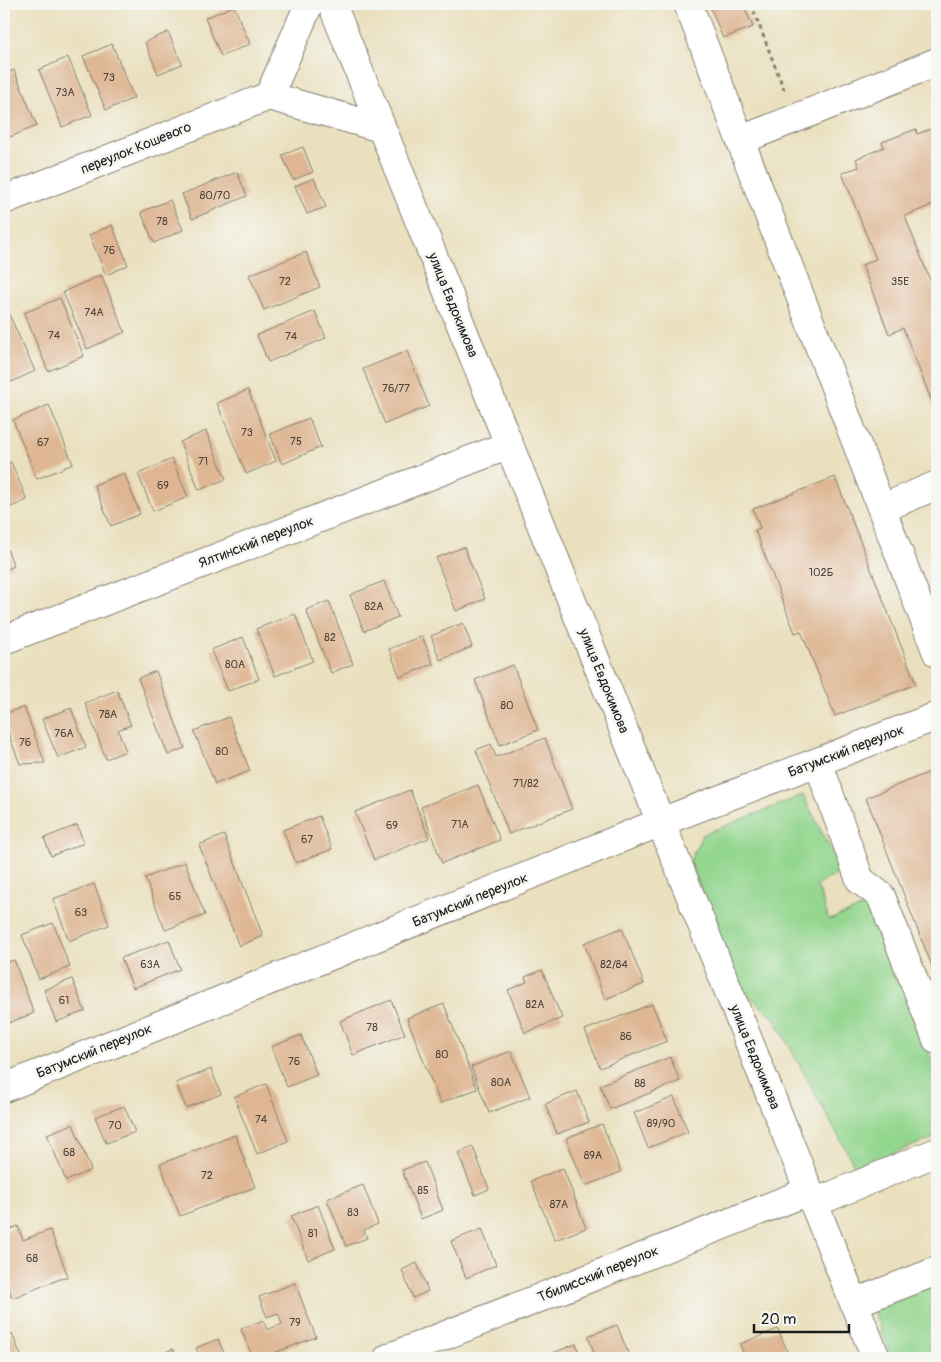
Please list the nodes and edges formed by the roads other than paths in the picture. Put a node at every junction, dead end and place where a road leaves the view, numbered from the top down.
1 (309, 4) edge
2 (332, 4) edge
3 (688, 4) edge
4 (937, 62) edge
5 (269, 96) junction
6 (382, 128) junction
7 (741, 140) junction
8 (4, 200) edge
9 (509, 445) junction
10 (937, 485) edge
11 (883, 508) junction
12 (4, 640) edge
13 (937, 653) edge
14 (937, 716) edge
15 (818, 762) junction
16 (661, 822) junction
17 (937, 1040) edge
18 (4, 1088) edge
19 (937, 1152) edge
20 (811, 1197) junction
21 (937, 1271) edge
22 (854, 1303) junction
23 (388, 1358) edge
24 (876, 1358) edge

1 - 5 street
2 - 6 street, улица Евдокимова
3 - 7 street
4 - 7 street
5 - 6 street
5 - 8 street, переулок Кошевого
6 - 9 street, улица Евдокимова
7 - 11 street
9 - 12 street, Ялтинский переулок
9 - 16 street, улица Евдокимова
10 - 11 street
11 - 13 street
14 - 15 street, Батумский переулок
15 - 16 street, Батумский переулок
15 - 17 street
16 - 18 street, Батумский переулок
16 - 20 street, улица Евдокимова
19 - 20 street, Тбилисский переулок
20 - 22 street, улица Евдокимова
20 - 23 street, Тбилисский переулок
21 - 22 street
22 - 24 street, улица Евдокимова

